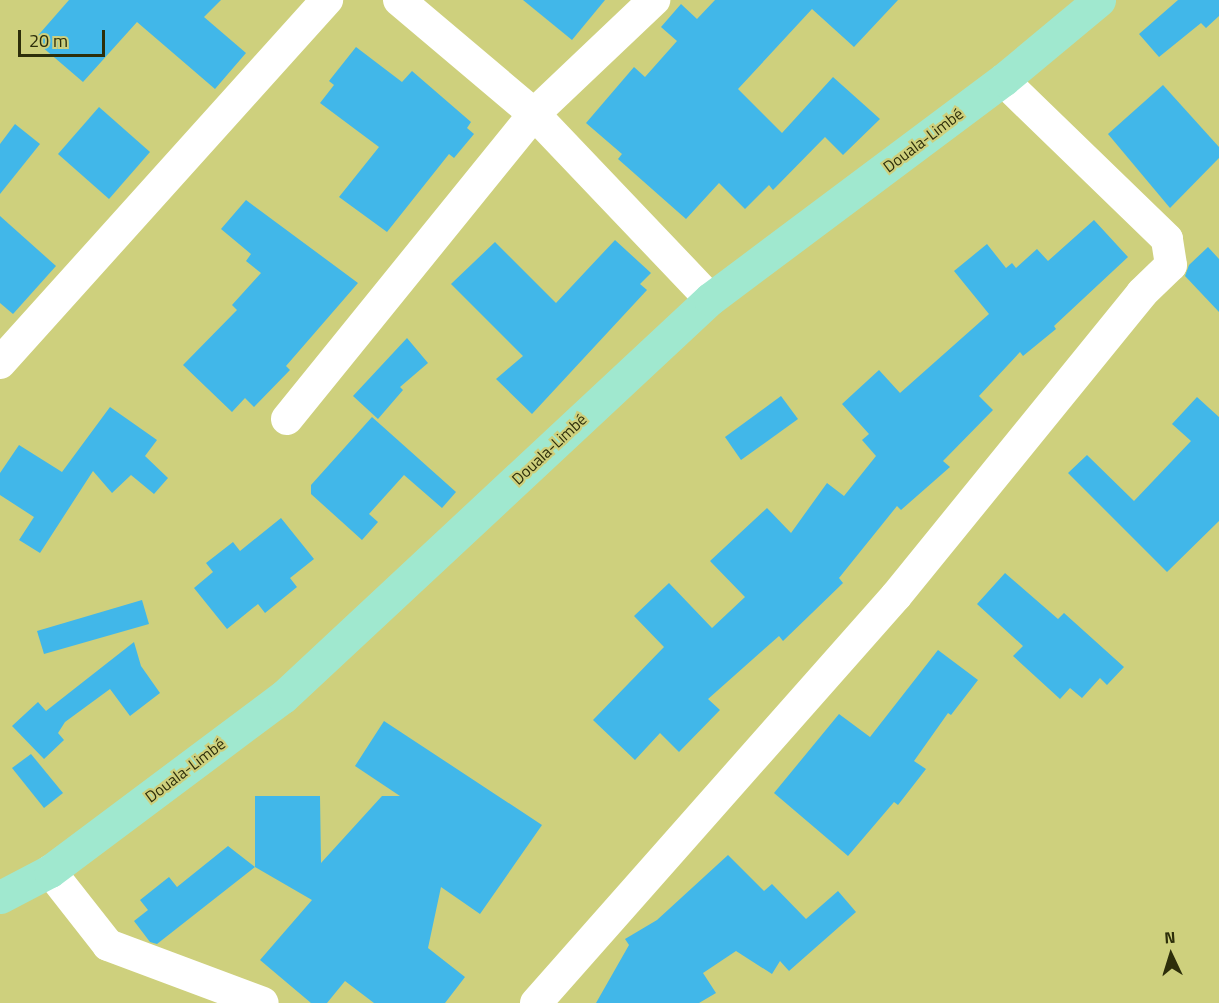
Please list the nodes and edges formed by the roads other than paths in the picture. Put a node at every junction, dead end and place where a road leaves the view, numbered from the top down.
1 (327, 0) edge
2 (399, 0) edge
3 (654, 0) edge
4 (1099, 0) edge
5 (1003, 80) junction
6 (534, 114) junction
7 (710, 299) junction
8 (0, 363) edge
9 (287, 419) dead end
10 (50, 870) junction
11 (0, 897) edge
12 (263, 1003) edge
13 (536, 1003) edge

1 - 8 street
2 - 6 street
3 - 6 street
4 - 5 highway, Douala-Limbé
5 - 7 highway, Douala-Limbé
5 - 13 street
6 - 7 street
6 - 9 street
7 - 10 highway, Douala-Limbé
10 - 11 highway, Douala-Limbé
10 - 12 street

